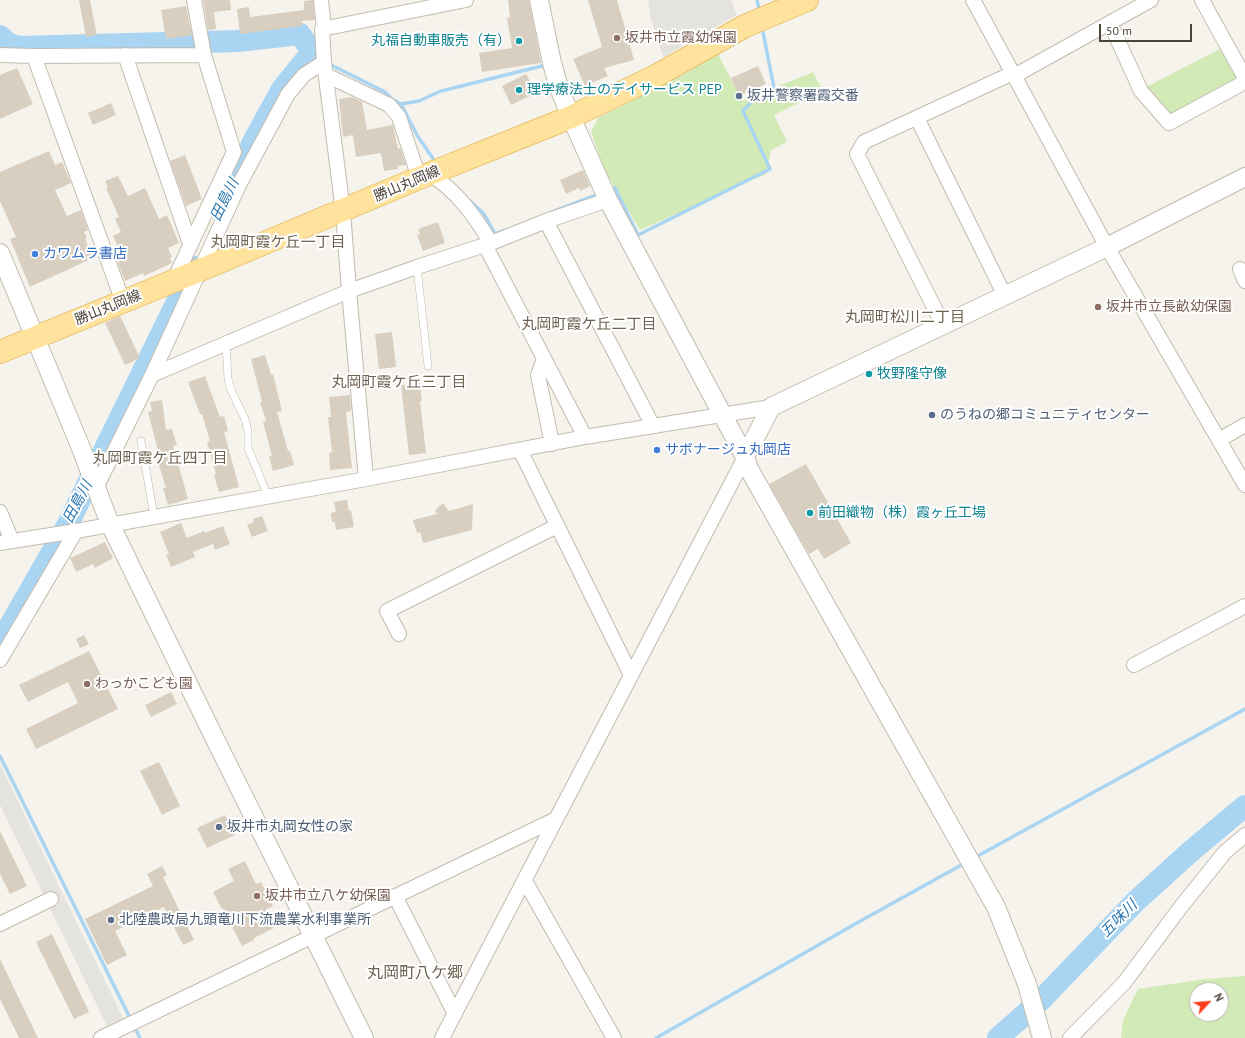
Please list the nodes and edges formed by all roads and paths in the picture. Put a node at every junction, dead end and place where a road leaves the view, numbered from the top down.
1 (194, 0) edge
2 (321, 0) edge
3 (466, 0) edge
4 (539, 0) edge
5 (807, 0) edge
6 (973, 0) edge
7 (1151, 0) edge
8 (1202, 0) edge
9 (1110, 23) junction
10 (324, 28) junction
11 (0, 55) edge
12 (125, 55) junction
13 (204, 55) junction
14 (34, 56) junction
15 (325, 68) junction
16 (1013, 75) junction
17 (1245, 78) edge
18 (1245, 82) edge
19 (571, 117) junction
20 (917, 118) junction
21 (424, 176) junction
22 (1245, 177) edge
23 (608, 200) junction
24 (343, 211) junction
25 (546, 221) junction
26 (190, 244) junction
27 (488, 244) junction
28 (1107, 248) junction
29 (0, 253) edge
30 (417, 267) junction
31 (198, 271) junction
32 (173, 282) junction
33 (349, 291) junction
34 (1005, 296) junction
35 (123, 302) junction
36 (943, 325) junction
37 (35, 338) junction
38 (226, 344) junction
39 (0, 352) edge
40 (544, 359) junction
41 (428, 366) dead end
42 (152, 375) junction
43 (771, 407) junction
44 (722, 415) junction
45 (1245, 425) edge
46 (653, 426) junction
47 (585, 437) junction
48 (1219, 440) junction
49 (141, 441) dead end
50 (552, 444) junction
51 (520, 450) junction
52 (745, 457) junction
53 (1243, 477) edge
54 (366, 479) junction
55 (96, 488) junction
56 (268, 496) junction
57 (0, 512) edge
58 (154, 516) junction
59 (110, 524) junction
60 (557, 526) junction
61 (76, 531) junction
62 (6, 542) edge
63 (1245, 606) edge
64 (399, 634) dead end
65 (0, 660) edge
66 (1134, 665) dead end
67 (631, 675) junction
68 (556, 819) junction
69 (1245, 835) edge
70 (525, 881) junction
71 (395, 896) junction
72 (51, 899) dead end
73 (0, 924) edge
74 (312, 936) junction
75 (455, 1014) junction
76 (1039, 1036) edge
77 (101, 1038) edge
78 (364, 1038) edge
79 (442, 1038) edge
80 (614, 1038) edge
81 (1070, 1038) edge

1 - 13 street
2 - 10 street
3 - 10 street
4 - 19 street
5 - 19 main road, 勝山丸岡線
6 - 16 street
7 - 9 street
8 - 17 street
9 - 16 street
9 - 18 street
10 - 15 street
11 - 14 street
12 - 13 street
12 - 14 street
12 - 26 street
13 - 26 street
14 - 35 street
15 - 21 street
15 - 24 street
15 - 31 street
16 - 20 street
16 - 28 street
19 - 21 main road, 勝山丸岡線
19 - 23 street
20 - 34 street
20 - 36 street
21 - 24 main road, 勝山丸岡線
21 - 27 street
22 - 28 street
23 - 25 street
23 - 44 street
24 - 31 main road, 勝山丸岡線
24 - 33 street
25 - 27 street
25 - 46 street
26 - 32 street
27 - 30 street
27 - 40 street
28 - 34 street
28 - 48 street
29 - 37 street
30 - 33 street
30 - 41 lane
31 - 32 main road, 勝山丸岡線
31 - 42 street
32 - 35 main road, 勝山丸岡線
33 - 38 street
33 - 54 street
34 - 36 street
35 - 37 main road, 勝山丸岡線
36 - 43 street
37 - 39 main road, 勝山丸岡線
37 - 55 street
38 - 42 street
38 - 56 lane
40 - 47 street
40 - 50 street
42 - 55 street
43 - 44 street
43 - 52 street
44 - 46 street
44 - 52 street
45 - 48 street
46 - 47 street
47 - 50 street
48 - 53 street
49 - 58 lane
50 - 51 street
51 - 54 street
51 - 60 street
52 - 67 street
52 - 76 street
54 - 56 street
55 - 59 street
56 - 58 street
57 - 62 street
58 - 59 street
59 - 61 street
59 - 74 street
60 - 64 street
60 - 67 street
61 - 62 street
61 - 65 street
63 - 66 street
67 - 68 street
68 - 70 street
68 - 71 street
69 - 81 street
70 - 75 street
70 - 80 street
71 - 74 street
71 - 75 street
72 - 73 street
74 - 77 street
74 - 78 street
75 - 79 street

